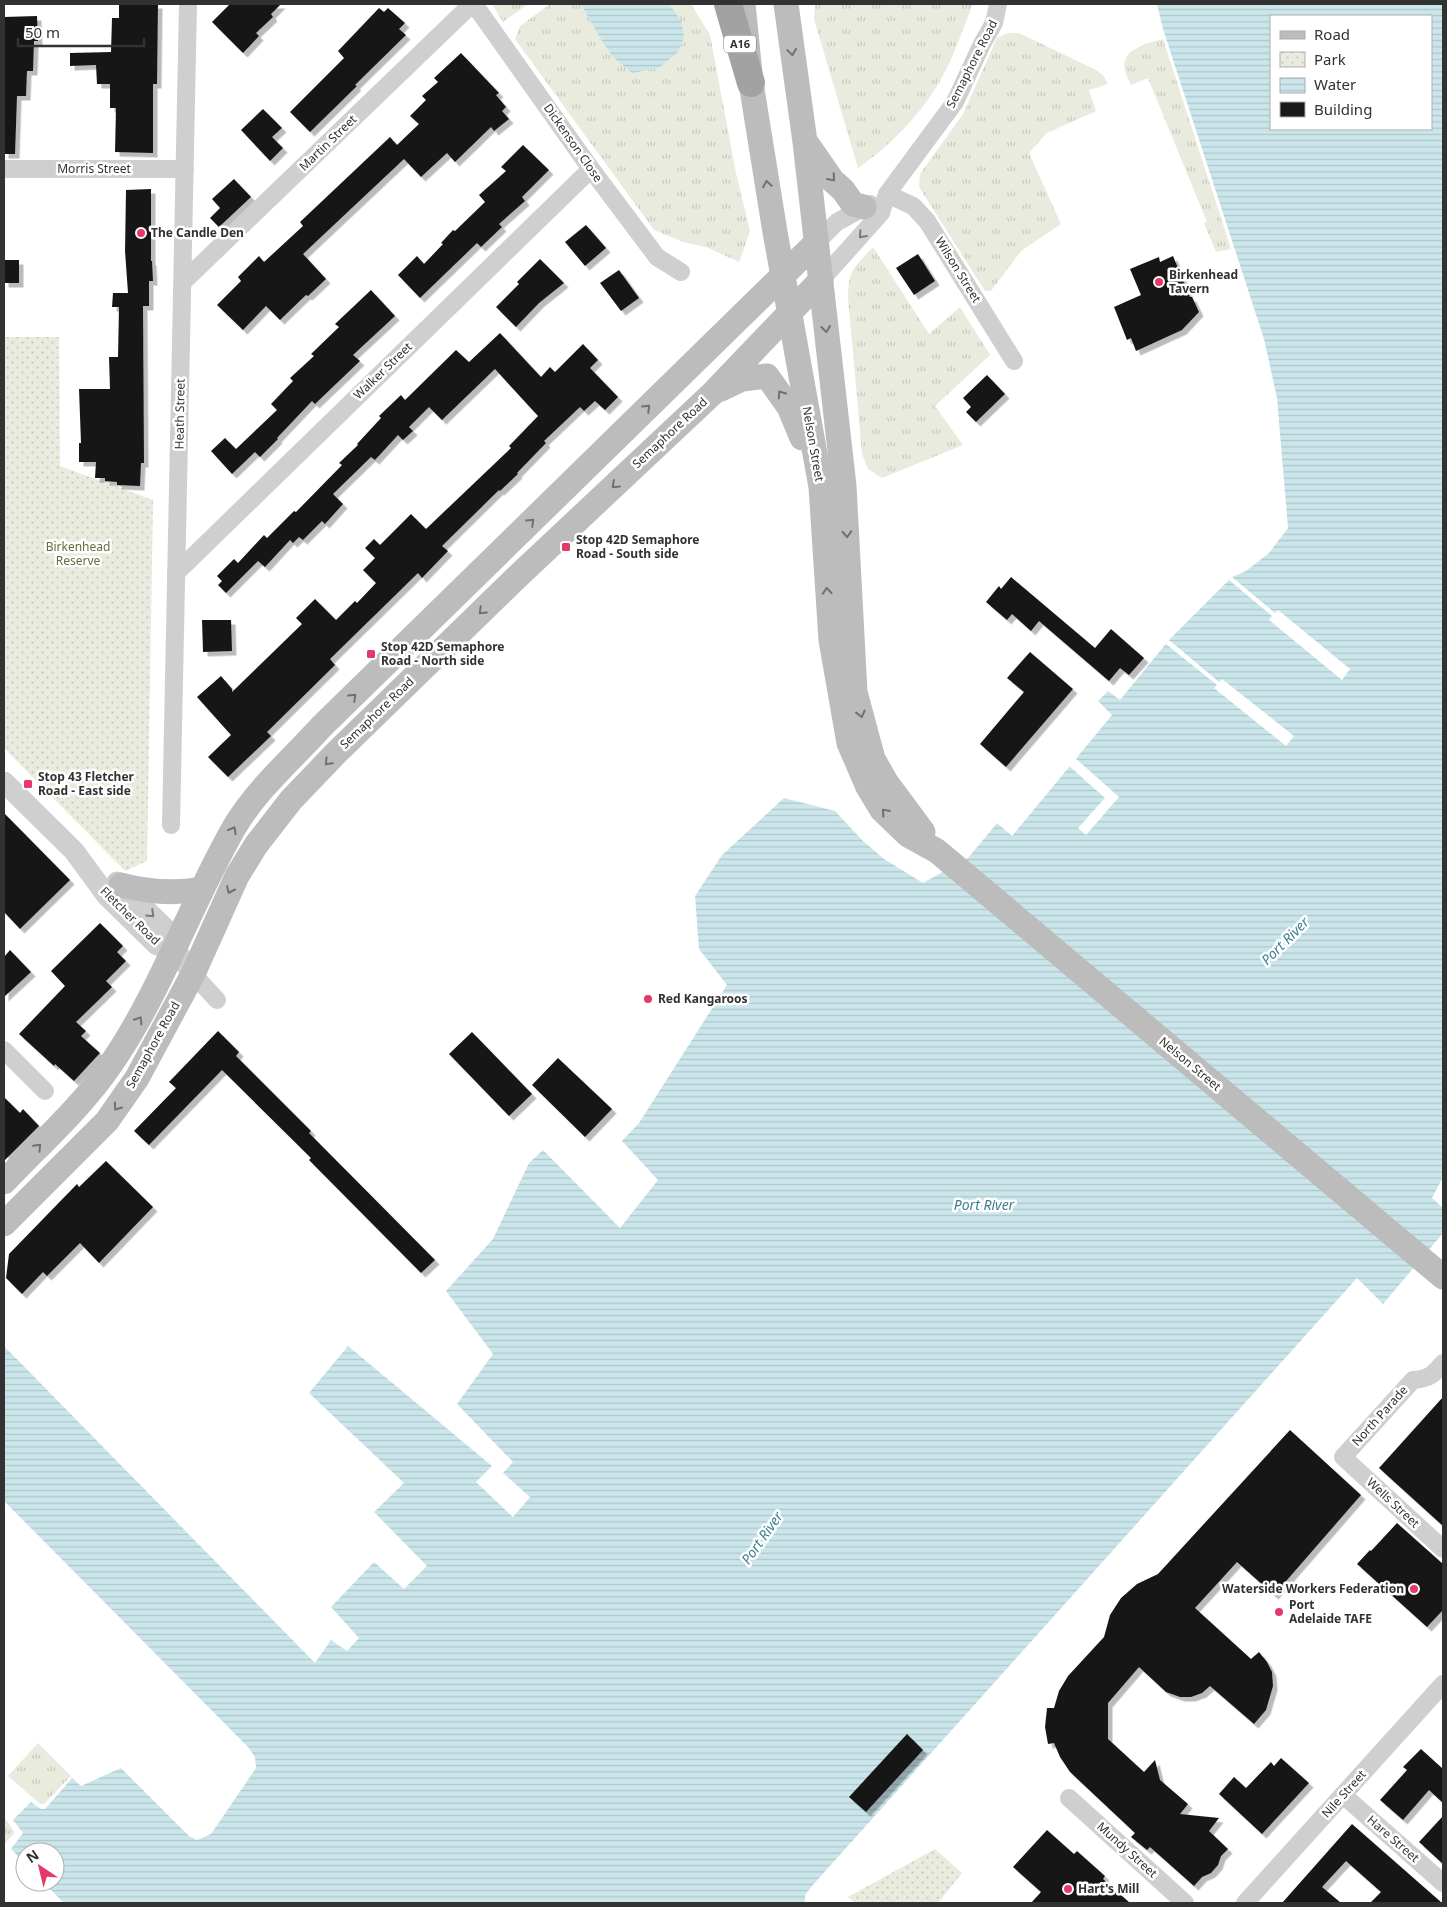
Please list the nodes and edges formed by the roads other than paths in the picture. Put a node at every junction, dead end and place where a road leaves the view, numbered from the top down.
1 (188, 4) edge
2 (473, 4) edge
3 (728, 4) edge
4 (743, 4) edge
5 (786, 4) edge
6 (998, 4) edge
7 (751, 83) junction
8 (805, 142) junction
9 (4, 169) edge
10 (185, 169) junction
11 (591, 169) junction
12 (888, 194) junction
13 (864, 207) junction
14 (816, 242) junction
15 (681, 272) dead end
16 (783, 275) junction
17 (820, 280) junction
18 (183, 282) junction
19 (790, 313) junction
20 (1014, 361) dead end
21 (714, 392) junction
22 (821, 487) junction
23 (176, 573) junction
24 (4, 782) edge
25 (171, 825) dead end
26 (74, 851) junction
27 (937, 852) junction
28 (121, 884) junction
29 (202, 889) junction
30 (174, 948) junction
31 (193, 974) junction
32 (217, 1000) dead end
33 (4, 1050) edge
34 (45, 1091) dead end
35 (4, 1182) edge
36 (4, 1224) edge
37 (1436, 1271) edge
38 (1443, 1363) edge
39 (1343, 1457) joint
40 (1443, 1549) edge
41 (1443, 1684) edge
42 (1343, 1795) junction
43 (1069, 1798) dead end
44 (1443, 1883) edge
45 (1186, 1903) edge
46 (1245, 1903) edge

1 - 10 street, Heath Street
2 - 11 street, Dickenson Close
2 - 18 street, Martin Street
3 - 7 highway, A16
4 - 7 main road, Nelson Street / A16
5 -> 8 main road, Nelson Street
6 - 12 street, Semaphore Road
16 -> 7 main road, Nelson Street / A16
8 -> 13 main road
8 - 14 main road, Nelson Street
9 - 10 street, Morris Street
10 - 18 street, Heath Street
11 - 15 street, Dickenson Close
11 - 23 street, Walker Street
12 - 13 street, Semaphore Road
12 -> 17 street, Semaphore Road
12 - 20 street, Wilson Street
13 - 14 street, Semaphore Road
14 - 16 main road, Semaphore Road
14 - 17 main road, Nelson Street
16 - 19 main road, Nelson Street / A16
29 -> 16 main road, Semaphore Road
17 - 19 main road, Semaphore Road
17 -> 27 main road, Nelson Street
18 - 23 street, Heath Street
19 - 21 main road, Semaphore Road
19 - 22 main road, Nelson Street
22 -> 21 main road
21 -> 31 main road, Semaphore Road
27 -> 22 main road, Nelson Street
23 - 25 street, Heath Street
24 - 26 street, Fletcher Road
26 - 28 street, Fletcher Road
26 - 30 street, Fletcher Road
27 - 37 main road, Nelson Street
28 - 29 main road
28 -> 30 street, Fletcher Road
29 - 30 main road, Semaphore Road
30 - 31 street, Fletcher Road
35 -> 30 main road, Semaphore Road
31 - 32 street
31 -> 36 main road, Semaphore Road
33 - 34 street
38 - 39 street, North Parade
39 - 40 street, Wells Street
41 - 42 street, Nile Street
42 - 44 street, Hare Street
42 - 46 street, Nile Street
43 - 45 street, Mundy Street

